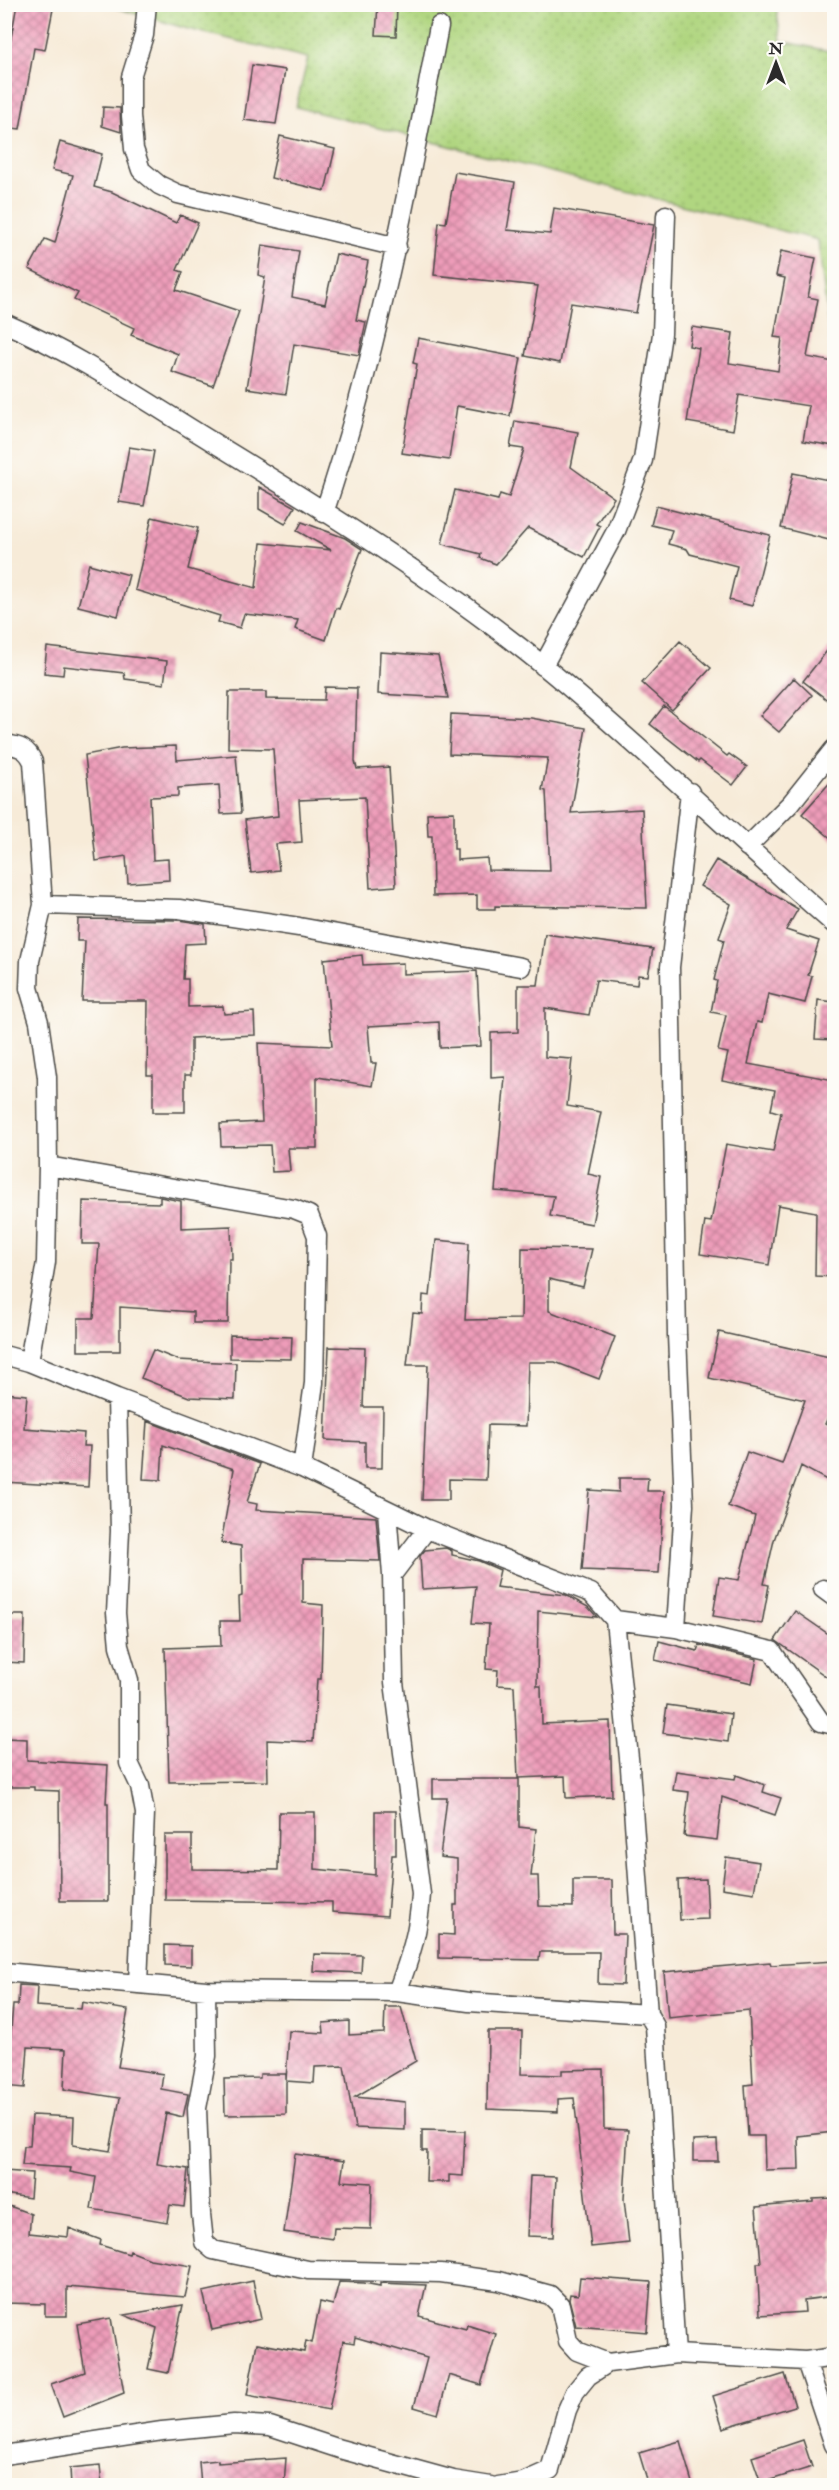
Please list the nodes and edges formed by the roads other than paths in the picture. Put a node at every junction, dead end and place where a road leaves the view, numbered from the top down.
1 (147, 4) edge
2 (439, 26) dead end
3 (666, 215) dead end
4 (397, 247) junction
5 (4, 323) edge
6 (324, 513) junction
7 (543, 666) junction
8 (4, 744) edge
9 (834, 749) edge
10 (690, 792) junction
11 (747, 847) junction
12 (43, 905) junction
13 (834, 924) edge
14 (521, 967) dead end
15 (48, 1166) junction
16 (4, 1355) edge
17 (29, 1362) junction
18 (117, 1398) junction
19 (302, 1468) junction
20 (387, 1510) junction
21 (427, 1529) junction
22 (392, 1575) junction
23 (615, 1620) junction
24 (676, 1628) junction
25 (834, 1725) edge
26 (4, 1972) edge
27 (138, 1984) junction
28 (206, 1990) junction
29 (397, 1992) junction
30 (648, 2014) junction
31 (676, 2354) junction
32 (834, 2357) edge
33 (806, 2361) junction
34 (608, 2363) junction
35 (834, 2445) edge
36 (4, 2455) edge
37 (553, 2478) edge
38 (491, 2486) edge
39 (498, 2486) edge

1 - 4 street
2 - 4 street
3 - 7 street
4 - 6 street
5 - 6 street
6 - 7 street
7 - 10 street
8 - 12 street
9 - 11 street
10 - 11 street
10 - 24 street
11 - 13 street
12 - 14 street
12 - 15 street
15 - 17 street
15 - 19 street
16 - 17 street
17 - 18 street
18 - 19 street
18 - 27 street
19 - 20 street
20 - 21 street
20 - 22 street
21 - 22 street
21 - 23 street
22 - 29 street
23 - 24 street
23 - 30 street
24 - 25 street
26 - 27 street
27 - 28 street
28 - 29 street
28 - 34 street
29 - 30 street
30 - 31 street
31 - 33 street
31 - 34 street
32 - 33 street
33 - 35 street
34 - 37 street
36 - 38 street
37 - 39 street

